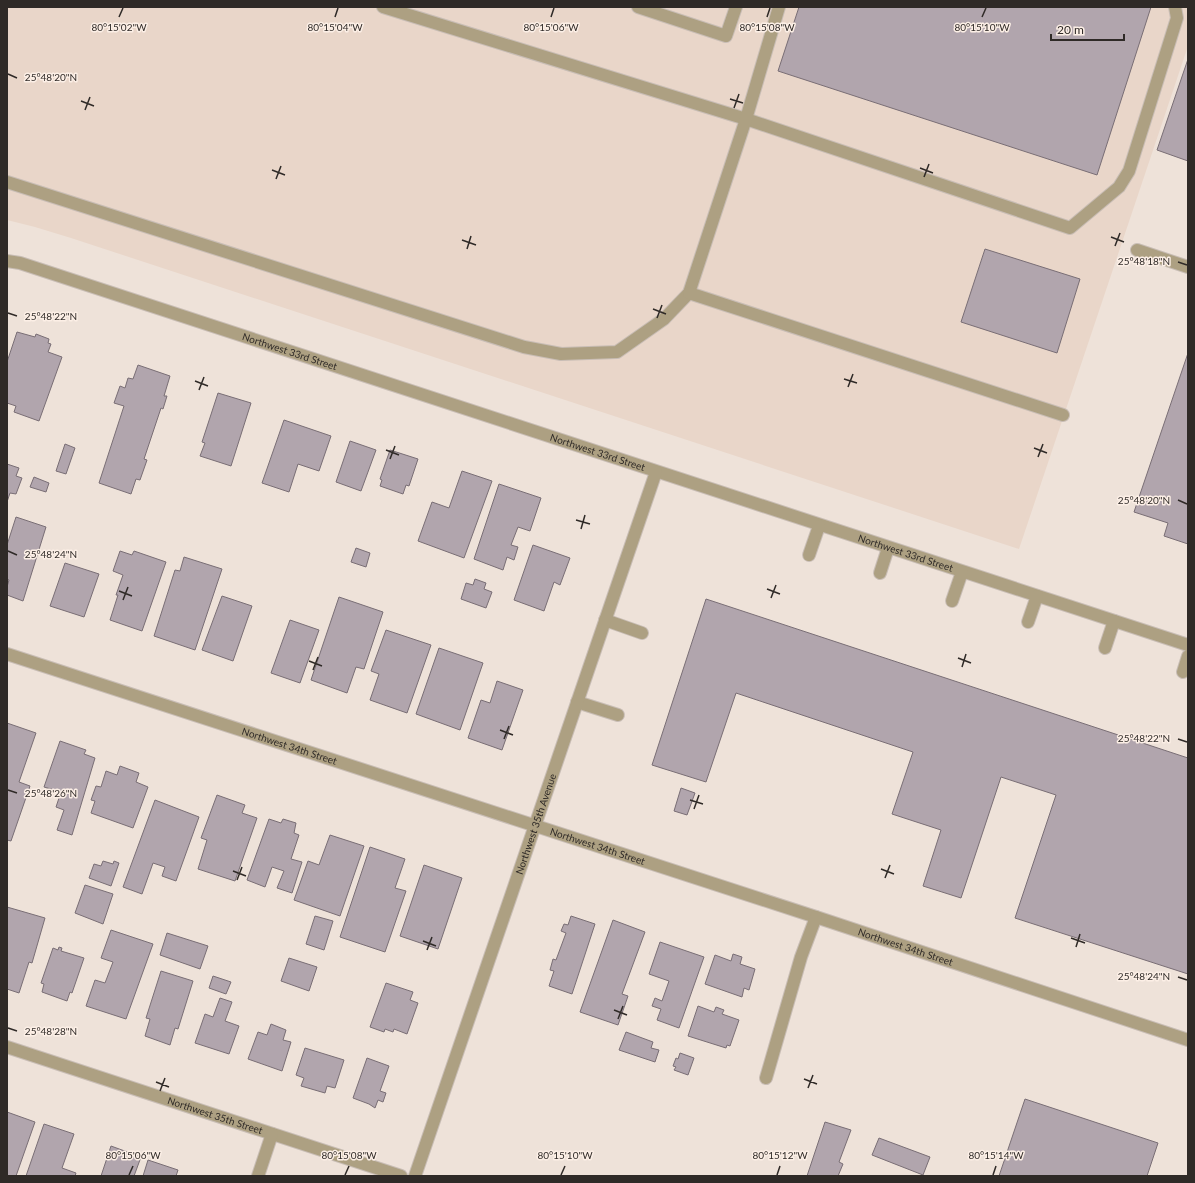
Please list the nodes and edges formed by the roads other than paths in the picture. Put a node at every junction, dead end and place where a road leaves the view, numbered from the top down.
1 (383, 7) edge
2 (638, 7) edge
3 (736, 7) edge
4 (779, 7) edge
5 (1175, 7) edge
6 (746, 119) junction
7 (7, 182) edge
8 (1137, 250) dead end
9 (7, 261) edge
10 (1188, 267) edge
11 (689, 293) junction
12 (1063, 415) dead end
13 (656, 472) junction
14 (819, 526) junction
15 (888, 548) junction
16 (809, 555) dead end
17 (962, 572) junction
18 (880, 573) dead end
19 (1037, 596) junction
20 (952, 601) dead end
21 (604, 620) junction
22 (1114, 621) junction
23 (1028, 622) dead end
24 (642, 633) dead end
25 (1188, 645) edge
26 (1105, 648) dead end
27 (7, 654) edge
28 (1188, 656) edge
29 (1183, 672) dead end
30 (577, 702) junction
31 (618, 715) dead end
32 (535, 826) junction
33 (816, 917) junction
34 (1188, 1040) edge
35 (7, 1047) edge
36 (766, 1078) dead end
37 (272, 1134) junction
38 (258, 1176) edge
39 (401, 1176) edge
40 (416, 1176) edge

1 - 6 street
2 - 3 street
4 - 6 street
5 - 6 street
6 - 11 street
7 - 11 street
8 - 10 street
9 - 13 street, Northwest 33rd Street
11 - 12 street
13 - 14 street, Northwest 33rd Street
13 - 21 street, Northwest 35th Avenue
14 - 15 street, Northwest 33rd Street
14 - 16 street
15 - 17 street, Northwest 33rd Street
15 - 18 street
17 - 19 street, Northwest 33rd Street
17 - 20 street
19 - 22 street, Northwest 33rd Street
19 - 23 street
21 - 24 street
21 - 30 street, Northwest 35th Avenue
22 - 25 street, Northwest 33rd Street
22 - 26 street
27 - 32 street, Northwest 34th Street
28 - 29 street
30 - 31 street
30 - 32 street, Northwest 35th Avenue
32 - 33 street, Northwest 34th Street
32 - 40 street, Northwest 35th Avenue
33 - 34 street, Northwest 34th Street
33 - 36 street
35 - 37 street, Northwest 35th Street
37 - 38 street
37 - 39 street, Northwest 35th Street

